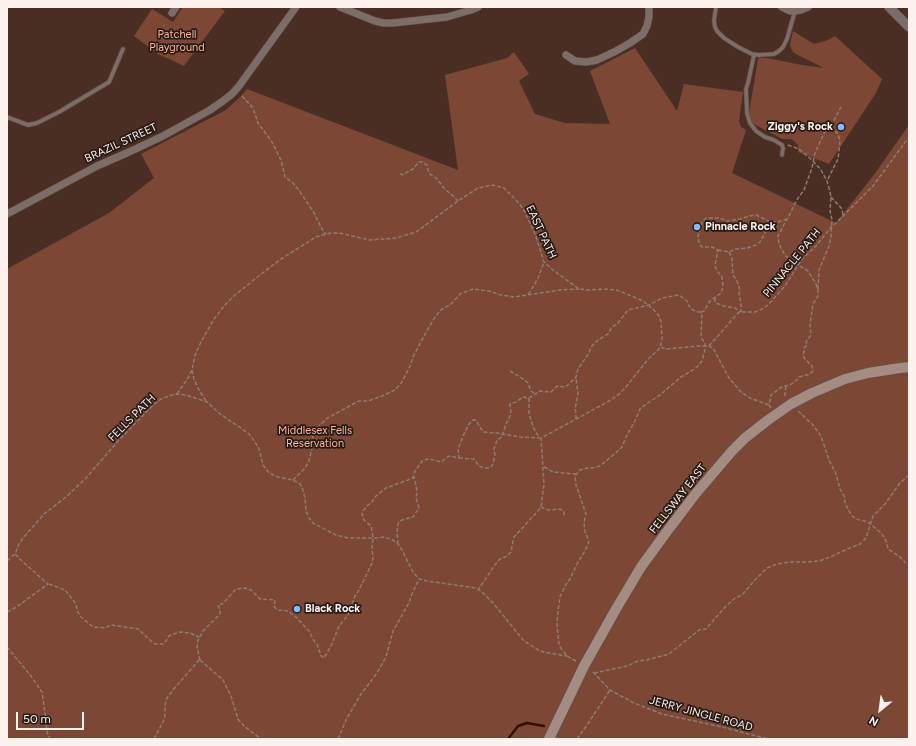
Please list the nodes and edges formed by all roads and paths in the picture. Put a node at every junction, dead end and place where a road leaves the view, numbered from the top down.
1 (296, 7) edge
2 (340, 7) edge
3 (478, 7) edge
4 (649, 7) edge
5 (716, 7) edge
6 (782, 7) edge
7 (808, 7) edge
8 (889, 7) edge
9 (354, 10) edge
10 (795, 11) junction
11 (909, 27) edge
12 (123, 49) dead end
13 (566, 55) dead end
14 (754, 55) junction
15 (238, 88) junction
16 (841, 106) dead end
17 (7, 117) edge
18 (831, 126) junction
19 (909, 137) edge
20 (782, 145) junction
21 (782, 155) dead end
22 (813, 161) junction
23 (400, 174) dead end
24 (827, 181) junction
25 (832, 197) junction
26 (458, 202) junction
27 (7, 214) edge
28 (843, 216) junction
29 (787, 219) junction
30 (771, 222) junction
31 (832, 226) junction
32 (326, 234) junction
33 (718, 250) junction
34 (729, 252) junction
35 (544, 262) junction
36 (798, 265) junction
37 (579, 289) junction
38 (818, 291) junction
39 (526, 295) junction
40 (715, 298) junction
41 (649, 305) junction
42 (701, 312) junction
43 (741, 312) junction
44 (706, 346) junction
45 (709, 346) junction
46 (660, 347) junction
47 (909, 367) edge
48 (192, 370) junction
49 (510, 371) dead end
50 (576, 377) junction
51 (176, 394) junction
52 (535, 394) junction
53 (529, 398) junction
54 (207, 402) junction
55 (791, 404) junction
56 (769, 405) junction
57 (778, 413) junction
58 (576, 419) junction
59 (503, 434) junction
60 (540, 437) junction
61 (459, 458) junction
62 (543, 467) junction
63 (576, 474) junction
64 (909, 475) edge
65 (414, 477) junction
66 (294, 480) junction
67 (541, 507) junction
68 (564, 517) dead end
69 (870, 525) junction
70 (373, 538) junction
71 (398, 544) junction
72 (15, 554) junction
73 (7, 561) edge
74 (909, 566) edge
75 (419, 579) junction
76 (48, 584) junction
77 (478, 590) junction
78 (7, 612) edge
79 (199, 637) junction
80 (7, 647) edge
81 (200, 660) junction
82 (610, 690) junction
83 (50, 739) edge
84 (154, 739) edge
85 (261, 739) edge
86 (338, 739) edge
87 (549, 739) edge
88 (577, 739) edge
89 (768, 739) edge

1 - 15 street, BRAZIL STREET
2 - 9 street
3 - 9 street
4 - 13 street
5 - 14 lane
6 - 10 street
7 - 10 street
8 - 11 street
10 - 14 lane
12 - 17 lane
14 - 20 lane
15 - 27 street, BRAZIL STREET
15 - 32 path
16 - 18 path
18 - 22 path
18 - 24 path
19 - 28 path, PINNACLE PATH
20 - 21 lane
20 - 22 path
22 - 24 path
22 - 29 path
23 - 26 path
24 - 25 path
25 - 28 path
25 - 31 path
26 - 32 path, EAST PATH
26 - 35 path, EAST PATH
28 - 31 path, PINNACLE PATH
29 - 30 path
29 - 36 path
30 - 33 path
30 - 34 path
31 - 36 path, PINNACLE PATH
31 - 38 path
32 - 48 path, EAST PATH
33 - 34 path
33 - 40 path
34 - 43 path
35 - 37 path, EAST PATH
35 - 39 path
36 - 38 path
36 - 43 path, PINNACLE PATH
37 - 39 path
37 - 41 path
38 - 56 path
39 - 66 path
40 - 42 path
40 - 43 path
41 - 42 path
41 - 46 path
41 - 50 path
42 - 44 path
43 - 45 path
44 - 45 path
44 - 46 path
44 - 63 path
45 - 56 path
46 - 58 path
47 - 55 main road, FELLSWAY EAST
48 - 51 path, EAST PATH
48 - 54 path
49 - 52 path
50 - 52 path
50 - 58 path
51 - 54 path
51 - 72 path, FELLS PATH
52 - 53 path
53 - 59 path
53 - 60 path
54 - 66 path
55 - 57 main road, FELLSWAY EAST
55 - 69 path
56 - 57 path
57 - 87 main road, FELLSWAY EAST
58 - 60 path
59 - 60 path
59 - 61 path
59 - 61 path
60 - 62 path
61 - 65 path
62 - 63 path
62 - 67 path
63 - 77 path
64 - 69 path
65 - 70 path
65 - 71 path
66 - 70 path
67 - 68 path
67 - 77 path
69 - 74 path
69 - 82 path, JERRY JINGLE ROAD
70 - 71 path
70 - 79 path
71 - 75 path
72 - 73 path, FELLS PATH
72 - 76 path
75 - 77 path
75 - 86 path
76 - 78 path
76 - 79 path
79 - 81 path
80 - 83 path
81 - 84 path
81 - 85 path
82 - 88 path
82 - 89 path, JERRY JINGLE ROAD

